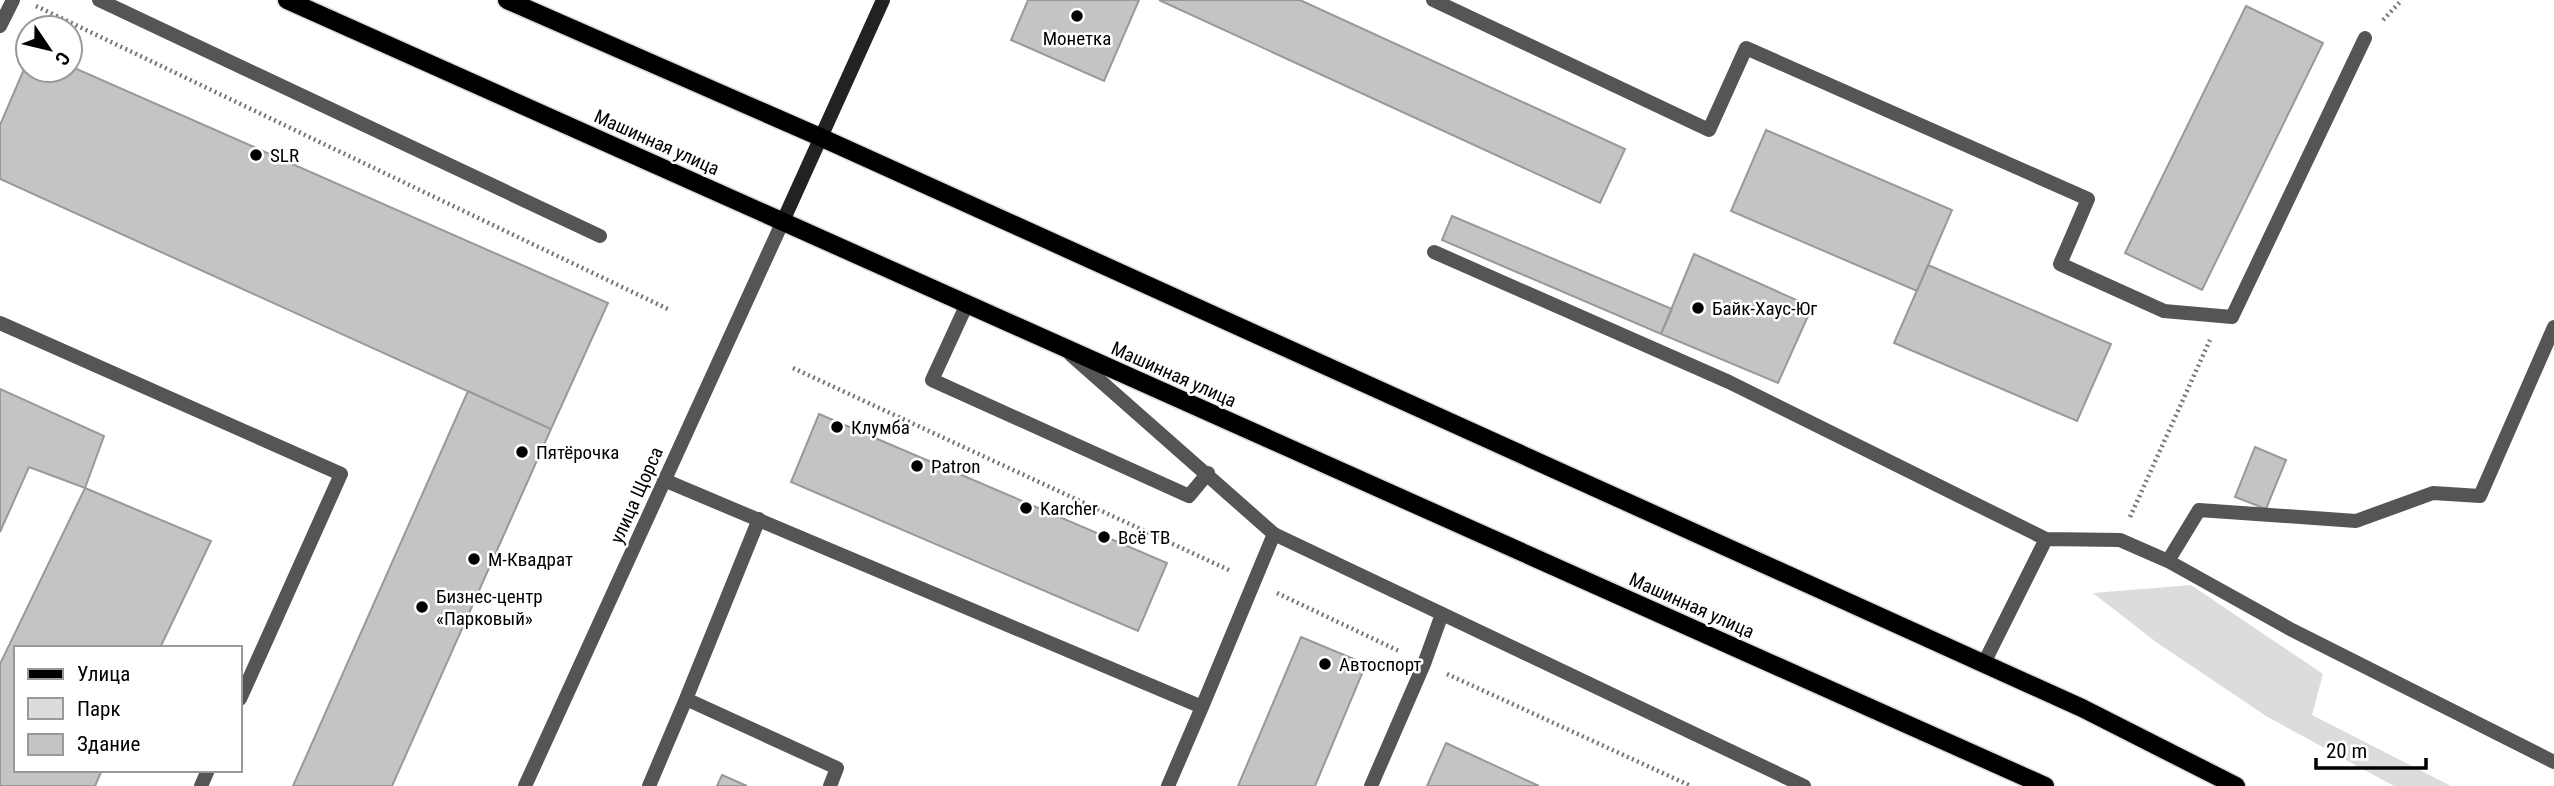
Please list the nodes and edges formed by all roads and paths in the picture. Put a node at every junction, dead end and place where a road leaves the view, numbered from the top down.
1 (13, 0) edge
2 (99, 0) edge
3 (287, 0) edge
4 (507, 0) edge
5 (883, 0) edge
6 (1433, 0) edge
7 (35, 6) dead end
8 (0, 26) edge
9 (2365, 38) dead end
10 (820, 137) junction
11 (783, 221) junction
12 (600, 236) dead end
13 (1434, 252) dead end
14 (967, 304) junction
15 (670, 310) dead end
16 (2232, 317) junction
17 (0, 323) edge
18 (2554, 327) edge
19 (1062, 347) junction
20 (793, 368) dead end
21 (1208, 473) junction
22 (664, 480) junction
23 (759, 519) junction
24 (1274, 534) junction
25 (2046, 539) junction
26 (2120, 540) junction
27 (2168, 561) junction
28 (1254, 582) junction
29 (1442, 614) junction
30 (1984, 663) junction
31 (1424, 664) junction
32 (242, 695) edge
33 (686, 699) junction
34 (1202, 707) junction
35 (2554, 762) edge
36 (525, 786) edge
37 (649, 786) edge
38 (830, 786) edge
39 (1168, 786) edge
40 (1371, 786) edge
41 (1691, 786) edge
42 (1804, 786) edge
43 (2045, 786) edge
44 (2236, 786) edge

1 - 8 street
2 - 12 street
3 - 11 main road, Машинная улица
4 - 10 main road
5 - 10 main road
6 - 16 street
7 - 15 path
9 - 16 street
10 - 11 main road
10 - 30 main road
11 - 14 main road, Машинная улица
11 - 22 street, улица Щорса
13 - 25 street
14 - 19 main road, Машинная улица
14 - 21 street
16 - 26 path
17 - 32 street
18 - 27 street
19 - 21 street
19 - 43 main road, Машинная улица
20 - 28 path
21 - 24 street
22 - 23 street
22 - 36 street, улица Щорса
23 - 33 street
23 - 34 street
24 - 28 street
24 - 29 street
25 - 26 street
25 - 30 street
26 - 27 street
27 - 35 street
28 - 31 path
28 - 34 street
29 - 31 street
29 - 42 street
30 - 44 main road
31 - 40 street
31 - 41 path
33 - 37 street
33 - 38 street
34 - 39 street

